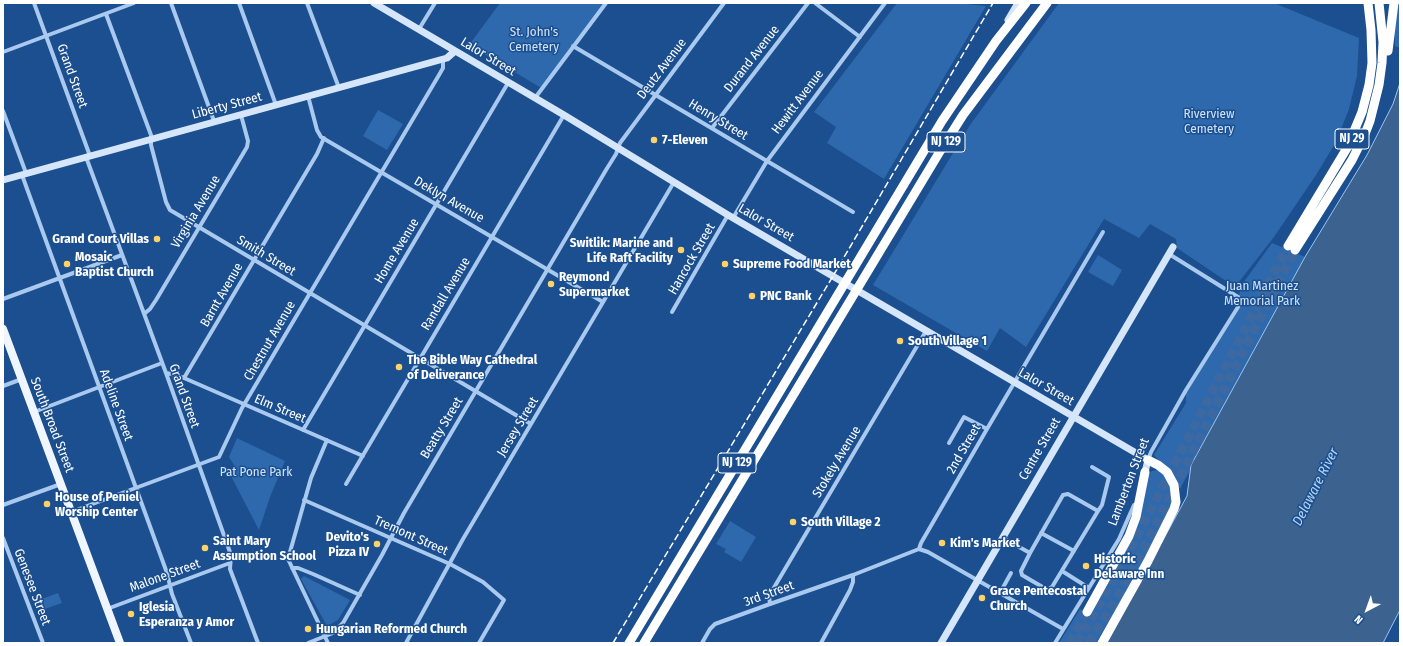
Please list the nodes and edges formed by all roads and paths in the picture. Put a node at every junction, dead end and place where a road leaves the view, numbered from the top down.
1 (34, 3) edge
2 (134, 3) edge
3 (170, 3) edge
4 (239, 3) edge
5 (307, 3) edge
6 (374, 3) edge
7 (435, 3) edge
8 (606, 3) edge
9 (724, 3) edge
10 (808, 3) edge
11 (815, 3) edge
12 (885, 3) edge
13 (1018, 3) edge
14 (1026, 3) edge
15 (1047, 3) edge
16 (1368, 3) edge
17 (1379, 3) edge
18 (1394, 3) edge
19 (106, 14) junction
20 (419, 29) junction
21 (46, 36) junction
22 (860, 37) junction
23 (996, 41) junction
24 (573, 46) junction
25 (455, 51) junction
26 (3, 52) edge
27 (443, 59) junction
28 (508, 83) junction
29 (1379, 85) junction
30 (339, 88) junction
31 (656, 95) junction
32 (308, 96) junction
33 (535, 98) junction
34 (276, 105) junction
35 (3, 111) edge
36 (241, 115) junction
37 (564, 115) junction
38 (214, 121) junction
39 (712, 128) junction
40 (324, 138) junction
41 (151, 139) junction
42 (618, 148) junction
43 (88, 156) junction
44 (767, 160) junction
45 (381, 172) junction
46 (24, 174) junction
47 (3, 180) edge
48 (674, 182) junction
49 (436, 204) junction
50 (853, 212) dead end
51 (731, 217) junction
52 (198, 228) junction
53 (1103, 232) dead end
54 (492, 237) junction
55 (1173, 247) dead end
56 (1169, 254) junction
57 (122, 255) junction
58 (254, 261) junction
59 (547, 270) junction
60 (59, 279) junction
61 (845, 283) junction
62 (857, 289) junction
63 (309, 293) junction
64 (3, 299) edge
65 (603, 302) junction
66 (672, 312) dead end
67 (144, 314) junction
68 (365, 326) junction
69 (3, 328) edge
70 (926, 331) junction
71 (420, 359) junction
72 (162, 363) junction
73 (166, 373) junction
74 (184, 378) junction
75 (22, 379) junction
76 (1014, 383) junction
77 (3, 386) edge
78 (99, 387) junction
79 (475, 391) junction
80 (244, 404) junction
81 (34, 412) junction
82 (1073, 417) junction
83 (531, 424) junction
84 (987, 429) junction
85 (303, 430) junction
86 (327, 440) junction
87 (949, 443) dead end
88 (363, 456) junction
89 (1148, 460) junction
90 (198, 465) junction
91 (1092, 467) dead end
92 (1145, 472) junction
93 (61, 484) junction
94 (346, 484) dead end
95 (136, 489) junction
96 (304, 500) junction
97 (3, 506) edge
98 (1098, 511) junction
99 (71, 512) junction
100 (1041, 533) junction
101 (3, 538) edge
102 (391, 538) junction
103 (1003, 538) junction
104 (919, 549) junction
105 (1074, 551) junction
106 (1030, 553) junction
107 (230, 563) junction
108 (450, 564) junction
109 (292, 568) junction
110 (1062, 571) junction
111 (1011, 573) dead end
112 (853, 575) junction
113 (978, 581) junction
114 (170, 585) junction
115 (1089, 588) junction
116 (1000, 593) junction
117 (360, 595) junction
118 (770, 604) junction
119 (107, 608) junction
120 (1087, 612) tunnel mouth
121 (1063, 629) junction
122 (325, 637) junction
123 (43, 643) edge
124 (120, 643) edge
125 (191, 643) edge
126 (258, 643) edge
127 (308, 643) edge
128 (328, 643) edge
129 (406, 643) edge
130 (479, 643) edge
131 (629, 643) edge
132 (644, 643) edge
133 (702, 643) edge
134 (820, 643) edge
135 (941, 643) edge
136 (1054, 643) edge
137 (1102, 643) edge

1 - 21 street, Grand Street
2 - 19 street
3 - 38 street
4 - 34 street
5 - 30 street
6 - 20 street, Lalor Street
7 - 20 street
8 - 24 street
9 - 31 street, Deutz Avenue
10 - 39 street, Durand Avenue
11 - 22 street
12 - 22 street, Hewitt Avenue
13 - 23 street, NJ 129
14 - 23 highway
15 - 62 highway, NJ 129
16 - 29 highway, NJ 29
17 - 29 highway, NJ 29
18 - 29 highway
19 - 21 street
19 - 41 street, Smith Street
20 - 25 street, Lalor Street
21 - 26 street
21 - 43 street, Grand Street
22 - 44 street, Hewitt Avenue
23 - 61 highway, NJ 129
24 - 31 street, Henry Street
24 - 33 street
25 - 27 street, Liberty Street
25 - 28 street, Lalor Street
27 - 30 street, Liberty Street
27 - 45 street, Chestnut Avenue
28 - 33 street, Lalor Street
28 - 49 street, Home Avenue
30 - 32 street, Liberty Street
31 - 39 street, Henry Street
31 - 42 street, Deutz Avenue
32 - 34 street, Liberty Street
32 - 40 street
33 - 37 street, Lalor Street
34 - 36 street, Liberty Street
35 - 46 street, Adeline Street
36 - 38 street, Liberty Street
36 - 52 street, Virginia Avenue
37 - 42 street, Lalor Street
37 - 54 street, Randall Avenue
38 - 41 street, Liberty Street
39 - 44 street, Henry Street
40 - 45 street, Deklyn Avenue
40 - 58 street, Barnt Avenue
41 - 43 street, Liberty Street
41 - 52 street, Smith Street
42 - 48 street, Lalor Street
42 - 59 street, Beatty Street
43 - 46 street, Liberty Street
43 - 57 street, Grand Street
44 - 50 street, Henry Street
44 - 51 street, Hewitt Avenue
45 - 49 street, Deklyn Avenue
45 - 63 street, Chestnut Avenue
46 - 47 street, Liberty Street
46 - 60 street, Adeline Street
48 - 51 street, Lalor Street
48 - 65 street, Jersey Street
49 - 54 street, Deklyn Avenue
49 - 68 street, Home Avenue
51 - 61 street, Lalor Street
51 - 66 street, Hancock Street
52 - 58 street, Smith Street
52 - 67 street, Virginia Avenue
53 - 76 street, 2nd Street
54 - 59 street, Deklyn Avenue
54 - 71 street, Randall Avenue
55 - 56 street, Centre Street
56 - 82 street, Centre Street
56 - 89 street, Lamberton Street
57 - 60 street
57 - 67 street, Grand Street
58 - 63 street, Smith Street
58 - 74 street, Barnt Avenue
59 - 65 street, Deklyn Avenue
59 - 79 street, Beatty Street
60 - 64 street
60 - 78 street, Adeline Street
61 - 62 street, Lalor Street
61 - 131 highway, NJ 129
62 - 70 street, Lalor Street
62 - 132 highway, NJ 129
63 - 68 street, Smith Street
63 - 80 street, Chestnut Avenue
65 - 83 street, Jersey Street
67 - 72 street, Grand Street
68 - 71 street, Smith Street
68 - 85 street, Home Avenue
69 - 75 main road, South Broad Street
70 - 76 street, Lalor Street
70 - 118 street, Stokely Avenue
71 - 79 street, Smith Street
71 - 88 street, Randall Avenue
72 - 73 street, Grand Street
72 - 78 street
73 - 74 street, Elm Street
73 - 90 street, Grand Street
74 - 80 street, Elm Street
75 - 77 street
75 - 81 main road, South Broad Street
76 - 82 street, Lalor Street
76 - 84 street, 2nd Street
78 - 81 street
78 - 95 street, Adeline Street
79 - 83 street, Smith Street
79 - 102 street, Beatty Street
80 - 85 street, Elm Street
80 - 90 street, Chestnut Avenue
81 - 93 main road, South Broad Street
82 - 89 street, Lalor Street
82 - 103 street, Centre Street
83 - 108 street, Jersey Street
84 - 87 street
84 - 104 street, 2nd Street
85 - 86 street, Elm Street
86 - 88 street, Elm Street
86 - 96 street
88 - 94 street, Randall Avenue
89 - 92 street, Lamberton Street
89 - 137 highway
90 - 95 street, Chestnut Avenue
90 - 107 street, Grand Street
91 - 98 street
92 - 115 street, Lamberton Street
92 - 120 highway
93 - 97 street
93 - 99 main road, South Broad Street
95 - 99 street, Chestnut Avenue
95 - 114 street, Adeline Street
96 - 102 street, Tremont Street
96 - 109 street
98 - 100 street
98 - 105 street
99 - 119 main road, South Broad Street
100 - 105 street
100 - 106 street
101 - 123 street, Genesee Street
102 - 108 street, Tremont Street
102 - 117 street, Beatty Street
103 - 106 street
103 - 113 street, Centre Street
104 - 112 street
104 - 113 street
105 - 110 street
106 - 110 street
107 - 114 street, Malone Street
107 - 126 street, Grand Street
108 - 129 street, Jersey Street
108 - 130 street, Tremont Street
109 - 117 street
109 - 122 street
110 - 115 street
111 - 116 street
112 - 118 street, 3rd Street
112 - 134 street
113 - 116 street
113 - 135 street, Centre Street
114 - 119 street, Malone Street
114 - 125 street, Adeline Street
115 - 121 street, Lamberton Street
116 - 121 street
117 - 122 street, Beatty Street
118 - 133 street, 3rd Street
119 - 124 main road, South Broad Street
121 - 136 street, Lamberton Street
122 - 127 street, Beatty Street
122 - 128 street

